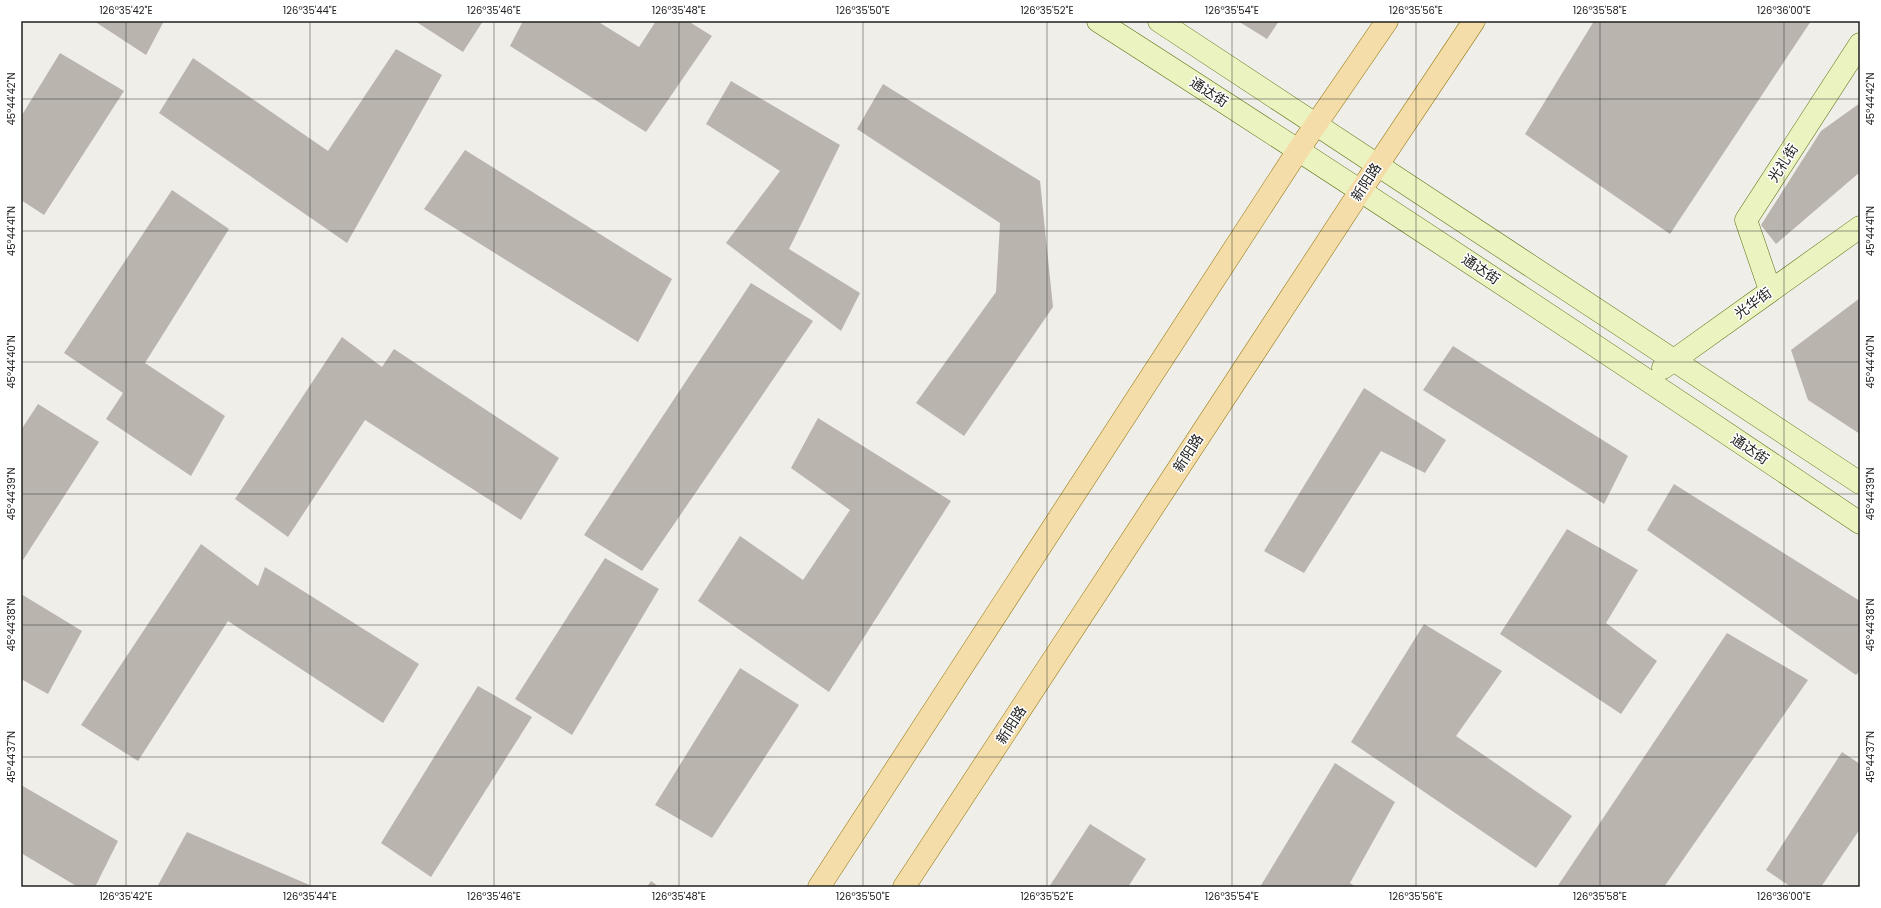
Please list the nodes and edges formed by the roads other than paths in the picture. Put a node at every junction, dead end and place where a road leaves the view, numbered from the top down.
1 (1098, 21) edge
2 (1159, 21) edge
3 (1387, 21) edge
4 (1474, 21) edge
5 (1860, 44) edge
6 (1316, 124) junction
7 (1299, 149) junction
8 (1377, 164) junction
9 (1361, 190) junction
10 (1860, 227) edge
11 (1770, 290) junction
12 (1675, 360) junction
13 (1648, 380) junction
14 (1860, 483) edge
15 (1860, 523) edge
16 (818, 887) edge
17 (904, 887) edge

1 - 7 main road, 通达街
2 - 6 main road
3 - 6 main road
4 - 8 main road, 新阳路
5 - 11 main road, 光礼街
6 - 7 main road
6 - 8 main road
7 - 9 main road, 通达街
7 - 16 main road
8 - 9 main road, 新阳路
8 - 12 main road
9 - 13 main road, 通达街
9 - 17 main road, 新阳路
10 - 11 main road, 光华街
11 - 12 main road, 光华街
12 - 13 main road, 光华街
12 - 14 main road
13 - 15 main road, 通达街

